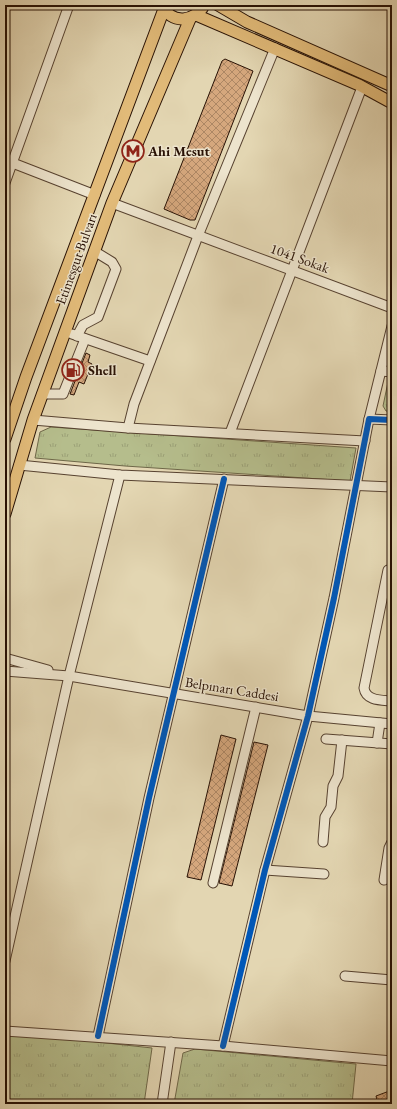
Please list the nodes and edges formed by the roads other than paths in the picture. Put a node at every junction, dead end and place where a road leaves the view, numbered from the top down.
1 (69, 5) edge
2 (204, 5) edge
3 (218, 5) edge
4 (163, 7) edge
5 (193, 17) junction
6 (275, 48) junction
7 (392, 86) edge
8 (362, 87) junction
9 (392, 103) edge
10 (9, 161) edge
11 (5, 182) edge
12 (95, 195) junction
13 (112, 203) junction
14 (198, 236) junction
15 (94, 251) junction
16 (293, 269) junction
17 (392, 308) edge
18 (392, 326) edge
19 (66, 332) junction
20 (81, 337) junction
21 (150, 361) junction
22 (381, 371) junction
23 (392, 372) edge
24 (42, 394) junction
25 (369, 419) junction
26 (33, 420) junction
27 (392, 420) edge
28 (128, 428) junction
29 (230, 433) junction
30 (6, 434) edge
31 (365, 441) junction
32 (19, 465) junction
33 (120, 475) junction
34 (224, 478) junction
35 (356, 485) junction
36 (392, 487) edge
37 (5, 514) edge
38 (388, 570) dead end
39 (5, 658) edge
40 (5, 671) edge
41 (69, 676) junction
42 (173, 693) junction
43 (392, 701) edge
44 (256, 707) junction
45 (308, 716) junction
46 (380, 723) junction
47 (392, 724) edge
48 (326, 739) dead end
49 (342, 740) junction
50 (377, 743) junction
51 (392, 744) edge
52 (323, 842) dead end
53 (392, 842) edge
54 (265, 870) junction
55 (324, 874) dead end
56 (384, 880) dead end
57 (214, 883) dead end
58 (5, 961) edge
59 (345, 976) dead end
60 (392, 980) edge
61 (5, 1031) edge
62 (98, 1036) junction
63 (171, 1042) junction
64 (223, 1046) junction
65 (392, 1061) edge
66 (162, 1104) edge

1 - 10 street
2 - 5 main road, Etimesgut Bulvarı
3 - 7 main road
4 - 5 main road
4 - 12 main road, Etimesgut Bulvarı
5 - 6 main road
5 - 13 main road, Etimesgut Bulvarı
6 - 8 main road
6 - 14 street
8 - 9 main road
8 - 16 street
10 - 11 street
10 - 12 street
12 - 30 main road, Etimesgut Bulvarı
13 - 14 street, 1041 Sokak
13 - 15 main road, Etimesgut Bulvarı
14 - 16 street, 1041 Sokak
14 - 21 street
15 - 19 main road, Etimesgut Bulvarı
15 - 20 street
16 - 17 street, 1041 Sokak
16 - 29 street
18 - 22 street
19 - 20 street
19 - 24 main road, Etimesgut Bulvarı
20 - 21 street
20 - 24 street
21 - 28 street
22 - 23 street
22 - 25 street
24 - 26 main road, Etimesgut Bulvarı
25 - 27 street
25 - 31 street
26 - 28 street
26 - 32 main road, Etimesgut Bulvarı
28 - 29 street
29 - 31 street
31 - 35 street
32 - 33 street
32 - 37 main road, Etimesgut Bulvarı
33 - 34 street
33 - 41 street
34 - 35 street
34 - 42 street
35 - 36 street
35 - 45 street
38 - 43 street
39 - 41 street, Belpınarı Caddesi
40 - 41 street, Belpınarı Caddesi
41 - 42 street, Belpınarı Caddesi
41 - 58 street
42 - 44 street, Belpınarı Caddesi
42 - 62 street
44 - 45 street, Belpınarı Caddesi
44 - 57 street
45 - 46 street, Belpınarı Caddesi
45 - 54 street
46 - 47 street, Belpınarı Caddesi
46 - 50 street
48 - 49 street
49 - 50 street
49 - 52 street
50 - 51 street
53 - 56 street
54 - 55 street
54 - 64 street
59 - 60 street
61 - 62 street
62 - 63 street
63 - 64 street
63 - 66 street
64 - 65 street

